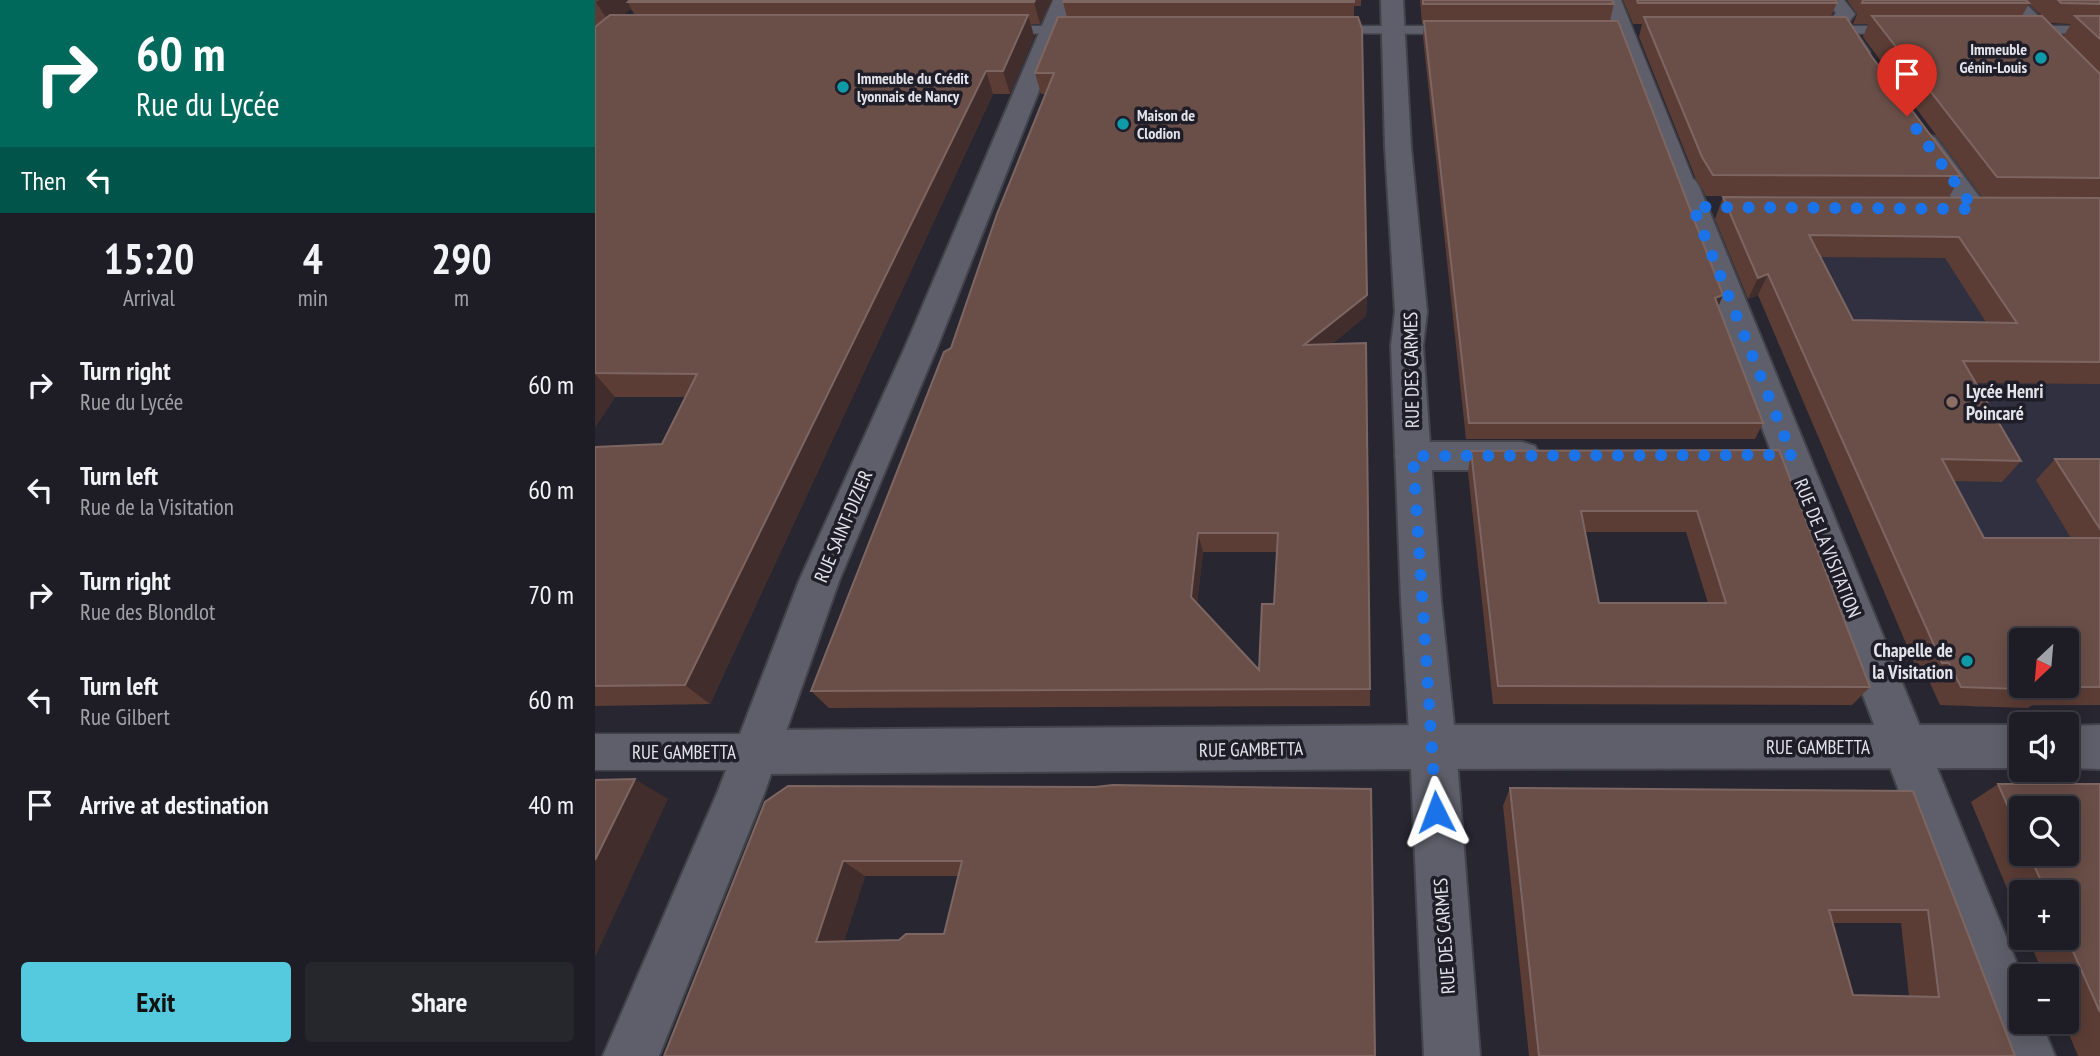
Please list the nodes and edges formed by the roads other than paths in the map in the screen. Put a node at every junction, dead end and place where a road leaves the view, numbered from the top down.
1 (1612, 0) edge
2 (1835, 0) edge
3 (2010, 0) edge
4 (1057, 15) edge
5 (1393, 16) edge
6 (2030, 28) junction
7 (1086, 30) edge
8 (1319, 30) edge
9 (1457, 30) edge
10 (1818, 30) edge
11 (1845, 30) junction
12 (1898, 30) edge
13 (2100, 30) edge
14 (989, 31) edge
15 (1871, 67) edge
16 (2100, 90) edge
17 (1909, 120) edge
18 (1700, 200) joint
19 (1937, 209) edge
20 (1752, 455) edge
21 (1792, 455) junction
22 (1413, 456) junction
23 (1557, 456) edge
24 (1433, 747) junction
25 (1907, 747) junction
26 (2009, 747) edge
27 (2079, 747) edge
28 (2100, 747) edge
29 (595, 752) edge
30 (755, 752) junction
31 (631, 1056) edge
32 (1452, 1056) edge
33 (2027, 1056) edge

1 - 18 street, RUE DE LA VISITATION
2 - 11 street
3 - 6 street
4 - 7 lane
4 - 14 lane
4 - 30 street, RUE SAINT-DIZIER
5 - 8 lane
5 - 9 lane
5 - 22 street, RUE DES CARMES
6 - 13 lane
6 - 16 street
10 - 11 lane
11 - 12 lane
11 - 15 street
17 - 19 street
18 - 21 street, RUE DE LA VISITATION
20 - 21 street
21 - 25 street, RUE DE LA VISITATION
22 - 23 street
22 - 24 street, RUE DES CARMES
24 - 25 street, RUE GAMBETTA
24 - 30 street, RUE GAMBETTA
24 - 32 street, RUE DES CARMES
25 - 26 street, RUE GAMBETTA
25 - 33 street, RUE DE LA VISITATION
27 - 28 street
29 - 30 street, RUE GAMBETTA
30 - 31 street, RUE SAINT-DIZIER

